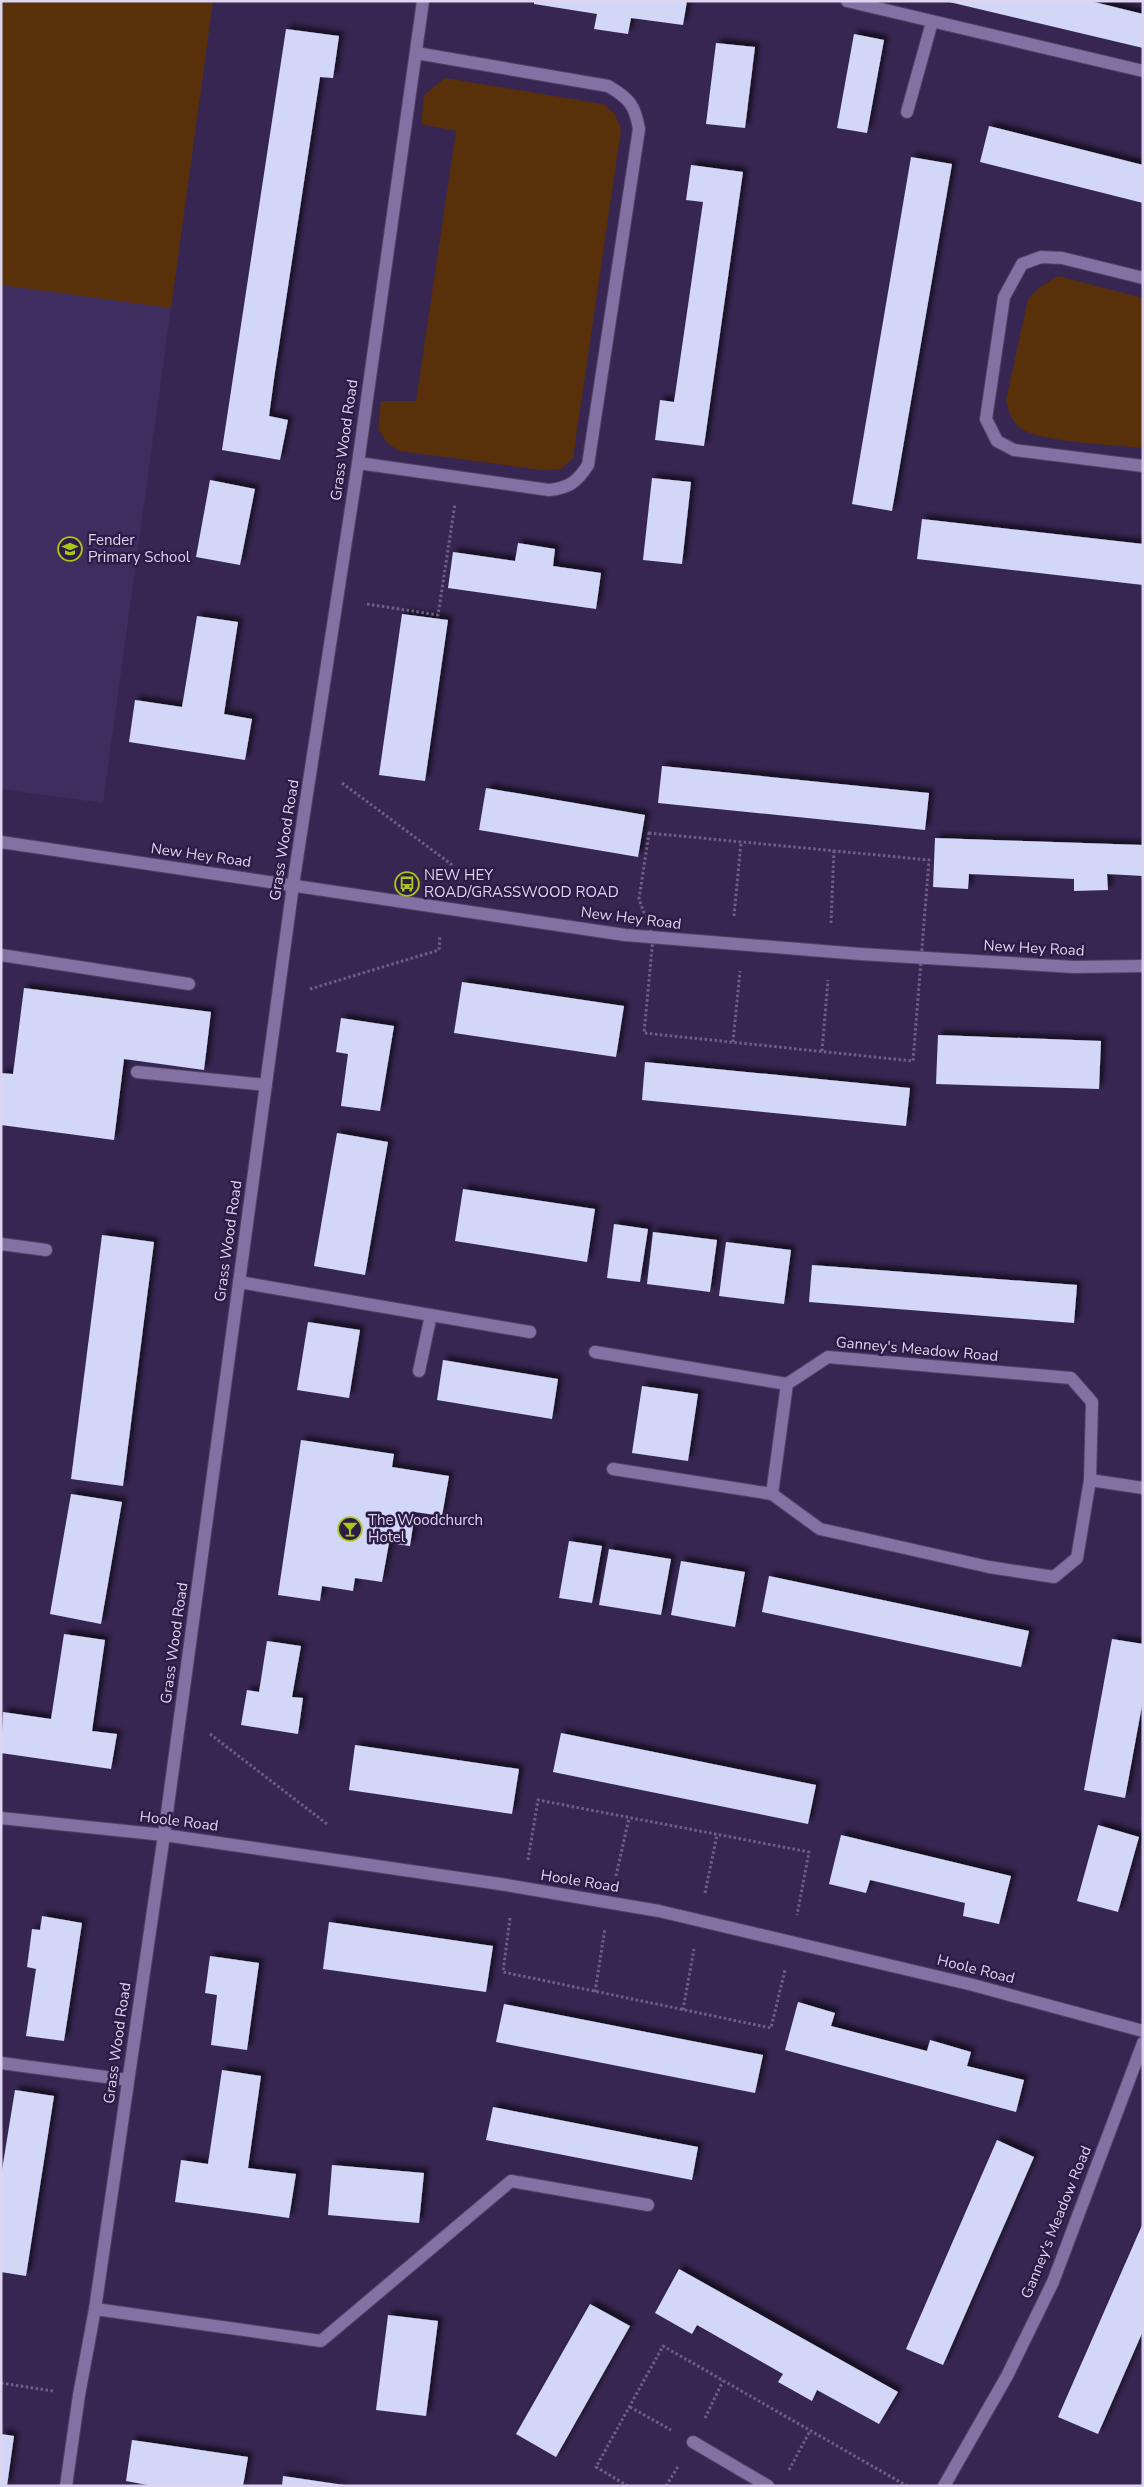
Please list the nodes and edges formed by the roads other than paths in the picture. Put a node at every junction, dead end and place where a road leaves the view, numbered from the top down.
1 (422, 1) edge
2 (847, 1) edge
3 (932, 22) junction
4 (416, 53) junction
5 (1143, 71) edge
6 (906, 112) dead end
7 (1143, 278) edge
8 (358, 464) junction
9 (1143, 466) edge
10 (1, 842) edge
11 (293, 885) junction
12 (1, 955) edge
13 (1143, 966) edge
14 (189, 984) dead end
15 (137, 1072) dead end
16 (266, 1085) junction
17 (1, 1244) edge
18 (46, 1250) dead end
19 (239, 1282) junction
20 (431, 1315) junction
21 (530, 1332) dead end
22 (595, 1352) dead end
23 (419, 1370) dead end
24 (787, 1384) junction
25 (612, 1469) dead end
26 (1090, 1480) junction
27 (1143, 1488) edge
28 (772, 1494) junction
29 (1, 1818) edge
30 (164, 1835) junction
31 (1143, 2031) edge
32 (1143, 2043) edge
33 (1, 2063) edge
34 (128, 2080) junction
35 (648, 2205) dead end
36 (94, 2309) junction
37 (693, 2442) road end
38 (66, 2486) edge
39 (768, 2486) edge
40 (944, 2486) edge

1 - 4 street, Grass Wood Road
2 - 3 street
3 - 5 street
3 - 6 street
4 - 8 street, Grass Wood Road
4 - 8 street
7 - 9 street
8 - 11 street, Grass Wood Road
10 - 11 street, New Hey Road
11 - 13 street, New Hey Road
11 - 16 street, Grass Wood Road
12 - 14 street
15 - 16 street
16 - 19 street, Grass Wood Road
17 - 18 street
19 - 20 street
19 - 30 street, Grass Wood Road
20 - 21 street
20 - 23 street
22 - 24 street
24 - 26 street, Ganney's Meadow Road
24 - 28 street
25 - 28 street
26 - 27 street
26 - 28 street, Ganney's Meadow Road
29 - 30 street, Hoole Road
30 - 31 street, Hoole Road
30 - 34 street, Grass Wood Road
32 - 40 street, Ganney's Meadow Road
33 - 34 street
34 - 36 street, Grass Wood Road
35 - 36 street
36 - 38 street, Grass Wood Road
37 - 39 street

